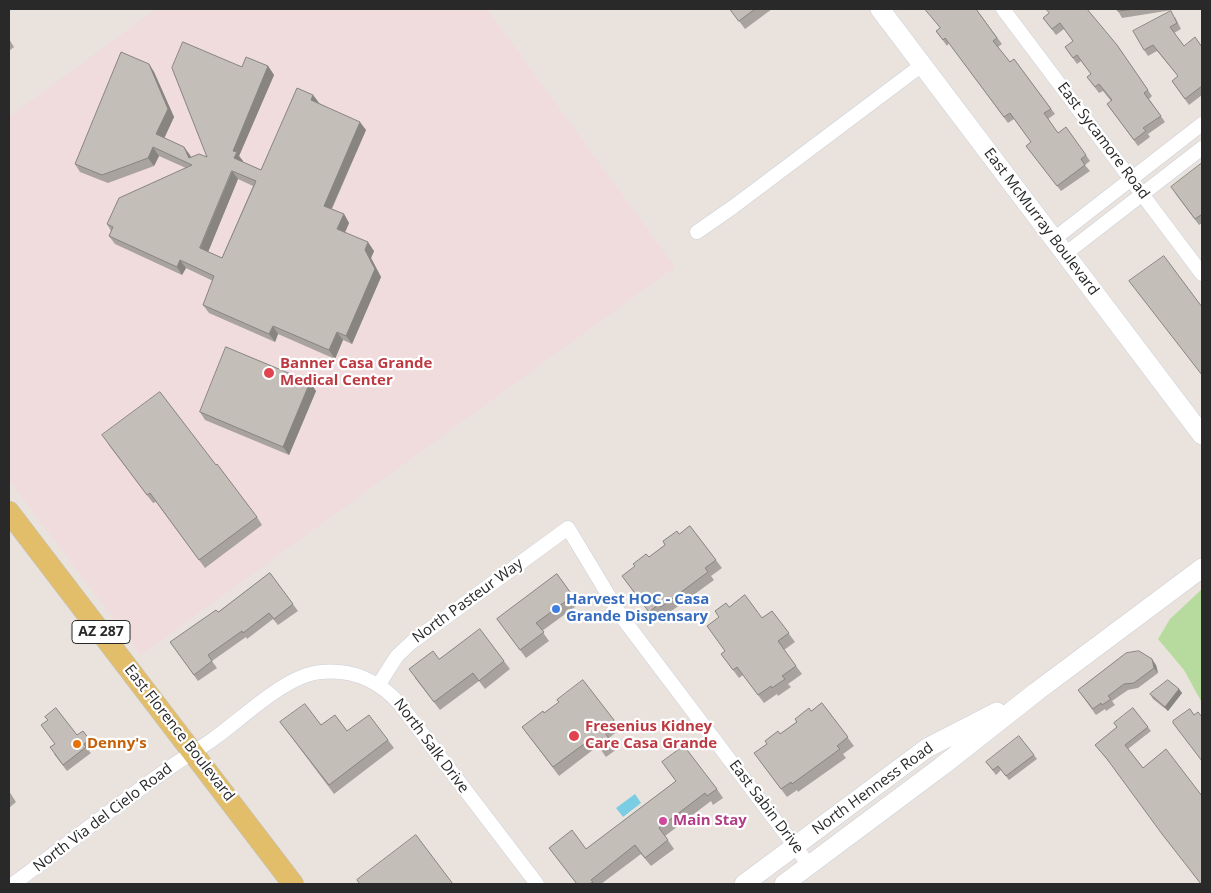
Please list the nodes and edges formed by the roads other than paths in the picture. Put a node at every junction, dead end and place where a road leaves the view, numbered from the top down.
1 (880, 9) edge
2 (1003, 9) edge
3 (922, 65) junction
4 (1202, 124) edge
5 (1202, 148) edge
6 (1131, 178) junction
7 (1143, 194) junction
8 (697, 232) dead end
9 (1060, 246) junction
10 (1202, 274) edge
11 (1202, 435) edge
12 (9, 512) edge
13 (568, 528) joint
14 (1202, 568) edge
15 (378, 684) junction
16 (1036, 692) junction
17 (193, 752) junction
18 (795, 845) junction
19 (809, 865) junction
20 (13, 884) edge
21 (293, 884) edge
22 (537, 884) edge
23 (744, 884) edge
24 (784, 884) edge

1 - 3 street, East McMurray Boulevard
2 - 6 street, East Sycamore Road
3 - 8 street
3 - 9 street, East McMurray Boulevard
4 - 6 street
5 - 7 street
6 - 7 street, East Sycamore Road
6 - 9 street
7 - 9 street
7 - 10 street, East Sycamore Road
9 - 11 street, East McMurray Boulevard
12 - 17 main road, East Florence Boulevard / AZ 287
13 - 15 street, North Pasteur Way
13 - 18 street, East Sabin Drive
14 - 16 street, North Henness Road
15 - 17 street, North Salk Drive
15 - 22 street, North Salk Drive
16 - 18 street, North Henness Road
16 - 19 street, North Henness Road
17 - 20 street, North Via del Cielo Road
17 - 21 main road, East Florence Boulevard / AZ 287
18 - 19 street, East Sabin Drive
18 - 23 street, North Henness Road
19 - 24 street, North Henness Road

